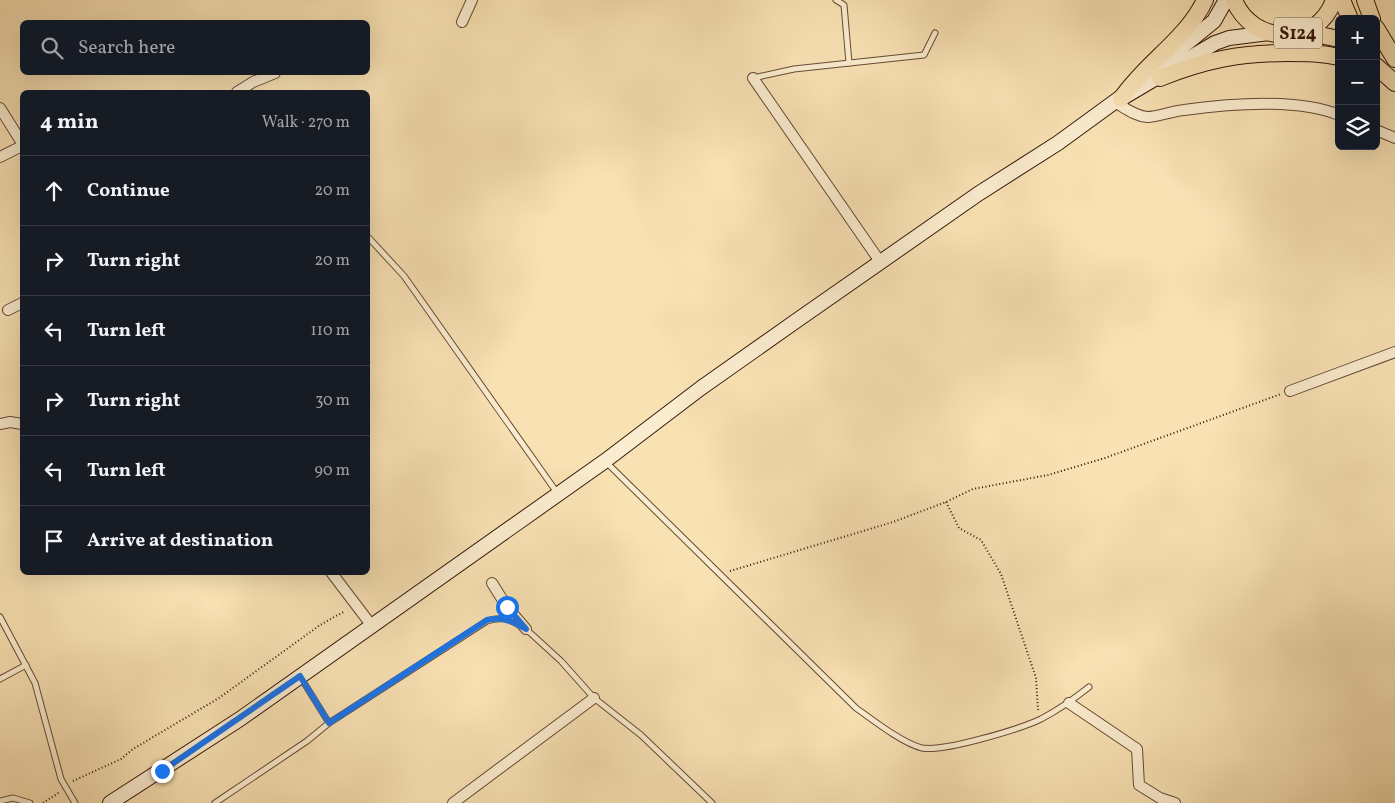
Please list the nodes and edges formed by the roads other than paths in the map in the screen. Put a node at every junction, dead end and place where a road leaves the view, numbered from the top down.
1 (472, 0) edge
2 (836, 0) edge
3 (1205, 0) edge
4 (1226, 0) edge
5 (1234, 0) edge
6 (1334, 0) edge
7 (1342, 0) edge
8 (1365, 0) edge
9 (1348, 15) edge
10 (1371, 15) edge
11 (462, 22) dead end
12 (935, 32) dead end
13 (1269, 33) junction
14 (1296, 34) junction
15 (1380, 35) edge
16 (1335, 38) edge
17 (1380, 54) edge
18 (1335, 56) edge
19 (1395, 60) edge
20 (849, 63) junction
21 (1395, 68) edge
22 (1380, 70) edge
23 (270, 75) edge
24 (752, 78) joint
25 (1160, 78) junction
26 (1380, 78) edge
27 (1395, 84) edge
28 (240, 90) edge
29 (1118, 101) junction
30 (0, 108) edge
31 (1335, 114) edge
32 (1380, 132) edge
33 (1395, 138) edge
34 (20, 142) edge
35 (20, 146) edge
36 (0, 157) edge
37 (370, 239) edge
38 (882, 263) junction
39 (20, 304) edge
40 (8, 310) dead end
41 (1395, 352) edge
42 (1290, 391) road end
43 (0, 424) edge
44 (20, 424) edge
45 (605, 462) junction
46 (558, 494) junction
47 (333, 575) edge
48 (492, 583) dead end
49 (0, 617) edge
50 (372, 626) junction
51 (526, 629) junction
52 (26, 665) junction
53 (300, 676) junction
54 (0, 679) edge
55 (1089, 687) dead end
56 (594, 698) junction
57 (1069, 703) junction
58 (329, 723) junction
59 (0, 801) edge
60 (30, 803) edge
61 (75, 803) edge
62 (110, 803) edge
63 (215, 803) edge
64 (453, 803) edge
65 (712, 803) edge
66 (1175, 803) edge

1 - 11 street
2 - 20 lane
3 - 29 main road
4 - 29 main road, S124
5 - 13 main road, S124
6 - 14 main road, S124
7 - 9 main road
8 - 10 main road
12 - 20 lane
13 - 14 main road, S124
13 - 25 main road, S124
14 - 16 main road
15 - 19 main road
17 - 21 main road
18 - 25 main road
20 - 24 lane
22 - 27 main road
23 - 28 street
24 - 38 street
25 - 29 main road, S124
26 - 27 main road
29 - 31 street
29 - 38 main road, S124
30 - 34 street
32 - 33 street
35 - 36 street
37 - 46 lane
38 - 45 main road, S124
39 - 40 street
41 - 42 street
43 - 44 street
45 - 46 main road, S124
45 - 57 lane
46 - 50 main road, S124
47 - 50 street
48 - 51 street
49 - 52 lane
50 - 53 main road, S124
51 - 56 lane
51 - 58 lane
52 - 54 lane
52 - 61 lane
53 - 58 lane
53 - 62 main road, S124
55 - 57 lane
56 - 64 street
56 - 65 lane
57 - 66 street
58 - 63 lane
59 - 60 lane

